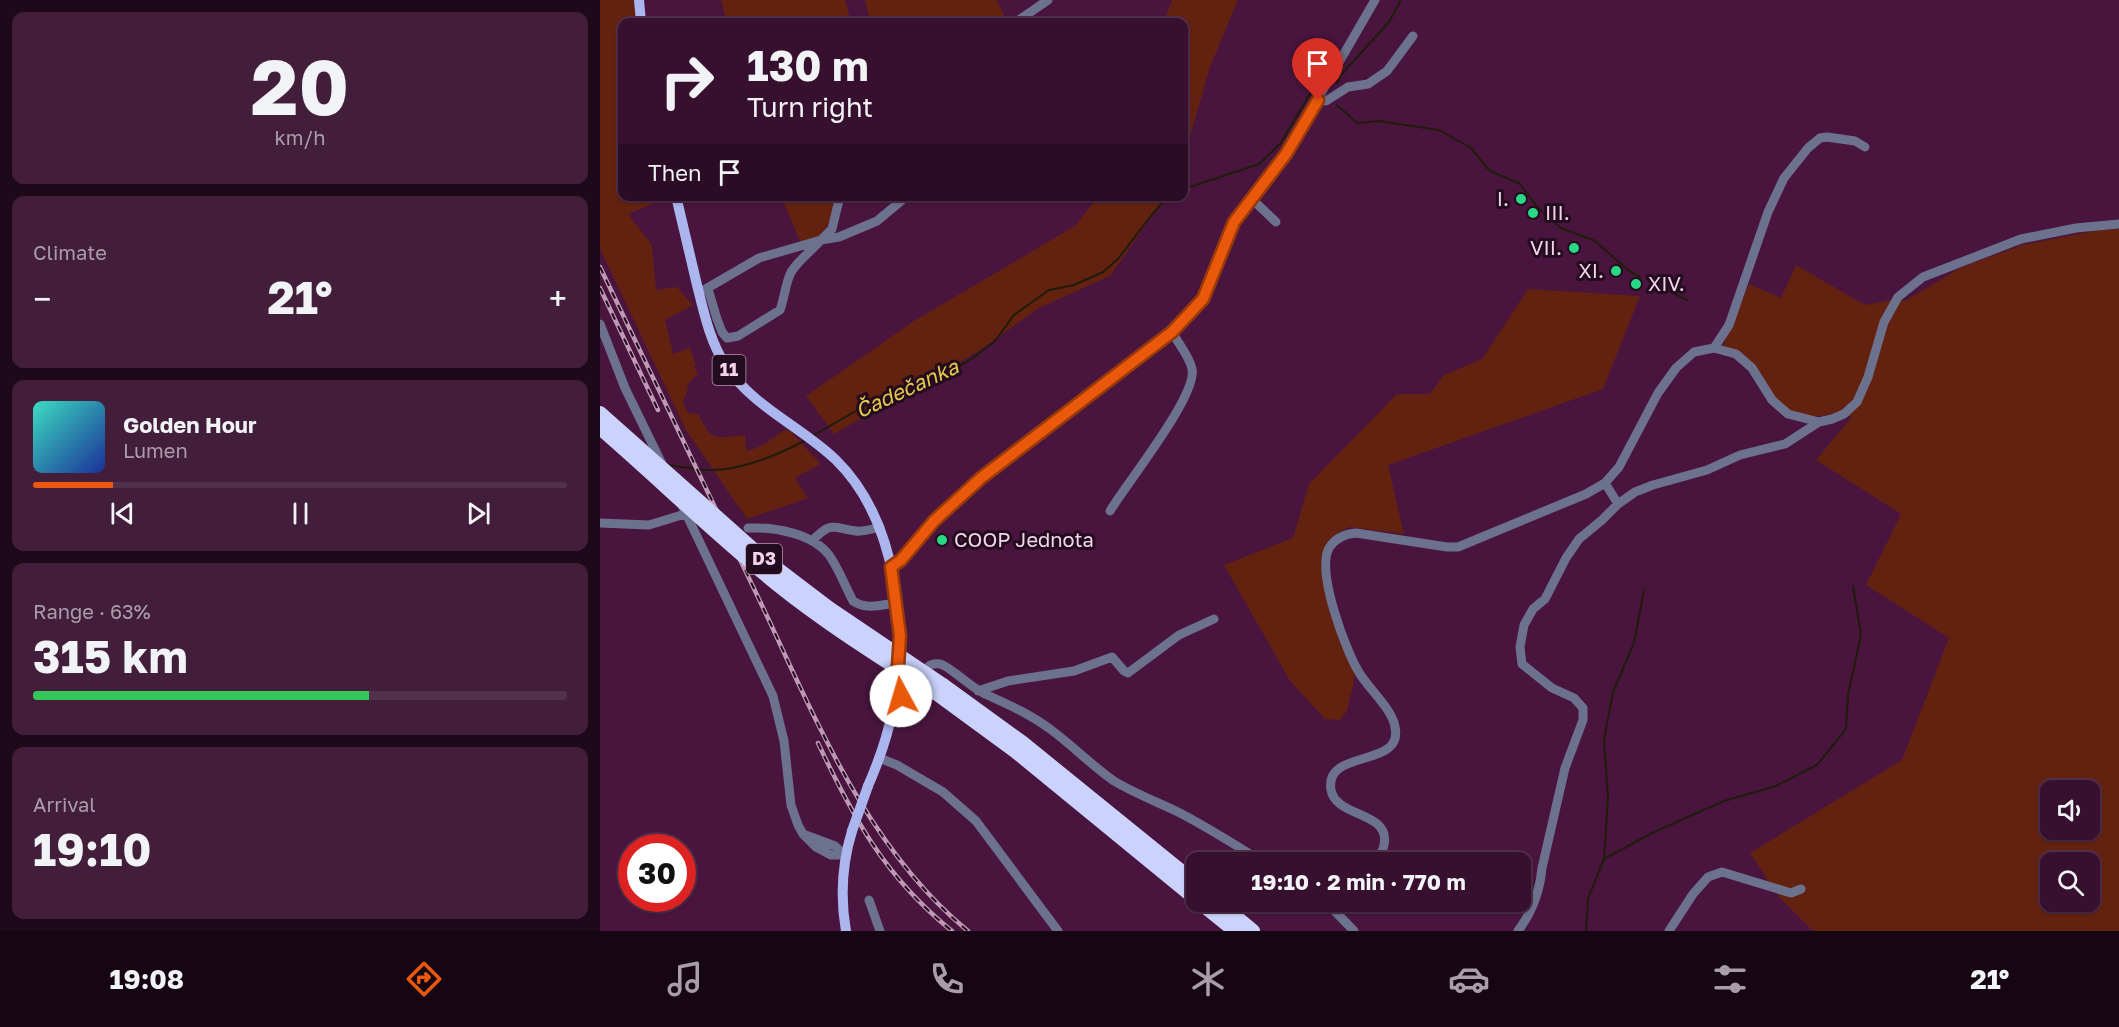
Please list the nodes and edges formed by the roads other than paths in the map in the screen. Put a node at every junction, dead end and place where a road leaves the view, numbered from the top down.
1 (639, 0) edge
2 (1048, 0) edge
3 (1375, 0) edge
4 (641, 18) edge
5 (1022, 18) edge
6 (1413, 36) dead end
7 (1318, 100) junction
8 (1865, 147) dead end
9 (1251, 198) junction
10 (677, 201) edge
11 (839, 201) edge
12 (901, 201) edge
13 (835, 219) junction
14 (1276, 222) dead end
15 (2119, 224) edge
16 (851, 231) junction
17 (821, 240) junction
18 (703, 291) junction
19 (600, 324) edge
20 (1172, 332) junction
21 (1714, 348) junction
22 (600, 413) edge
23 (1819, 422) junction
24 (600, 428) edge
25 (1605, 483) junction
26 (1618, 504) junction
27 (1110, 511) dead end
28 (685, 514) junction
29 (600, 523) edge
30 (880, 526) junction
31 (748, 528) dead end
32 (812, 541) junction
33 (891, 567) junction
34 (896, 603) junction
35 (1214, 619) dead end
36 (941, 691) junction
37 (978, 691) junction
38 (896, 695) junction
39 (879, 758) junction
40 (1246, 852) edge
41 (1381, 852) edge
42 (845, 855) junction
43 (1186, 875) edge
44 (1801, 889) dead end
45 (1186, 891) edge
46 (870, 900) dead end
47 (1212, 912) edge
48 (1230, 912) edge
49 (1336, 912) edge
50 (846, 931) edge
51 (880, 931) edge
52 (1058, 931) edge
53 (1235, 931) edge
54 (1253, 931) edge
55 (1354, 931) edge
56 (1518, 931) edge
57 (1669, 931) edge

1 - 4 main road
2 - 5 street
3 - 7 street
6 - 7 street
7 - 9 street
8 - 21 street
9 - 14 street
9 - 20 street
10 - 18 main road, 11
11 - 13 street
12 - 16 street
13 - 16 street
13 - 17 street
15 - 23 street
16 - 17 street
17 - 18 street
17 - 18 street
18 - 30 main road, 11
19 - 28 street, bridge
20 - 27 street
20 - 33 street
21 - 23 street
21 - 25 street
22 - 36 highway, D3, bridge
23 - 26 street
24 - 36 highway, D3, bridge
25 - 26 street
25 - 41 street
26 - 56 street
28 - 29 street
28 - 42 street
30 - 32 street
30 - 33 main road, 11
31 - 32 street
32 - 34 street
33 - 34 main road, 11
34 - 38 main road, 11
35 - 37 street
36 - 43 highway, D3
36 - 45 highway, D3
37 - 38 street
37 - 40 street
38 - 39 main road, 11
39 - 42 main road, 11, bridge
39 - 52 street
42 - 50 main road, 11
44 - 57 street
46 - 51 street
47 - 53 highway, D3
48 - 54 highway
49 - 55 street

